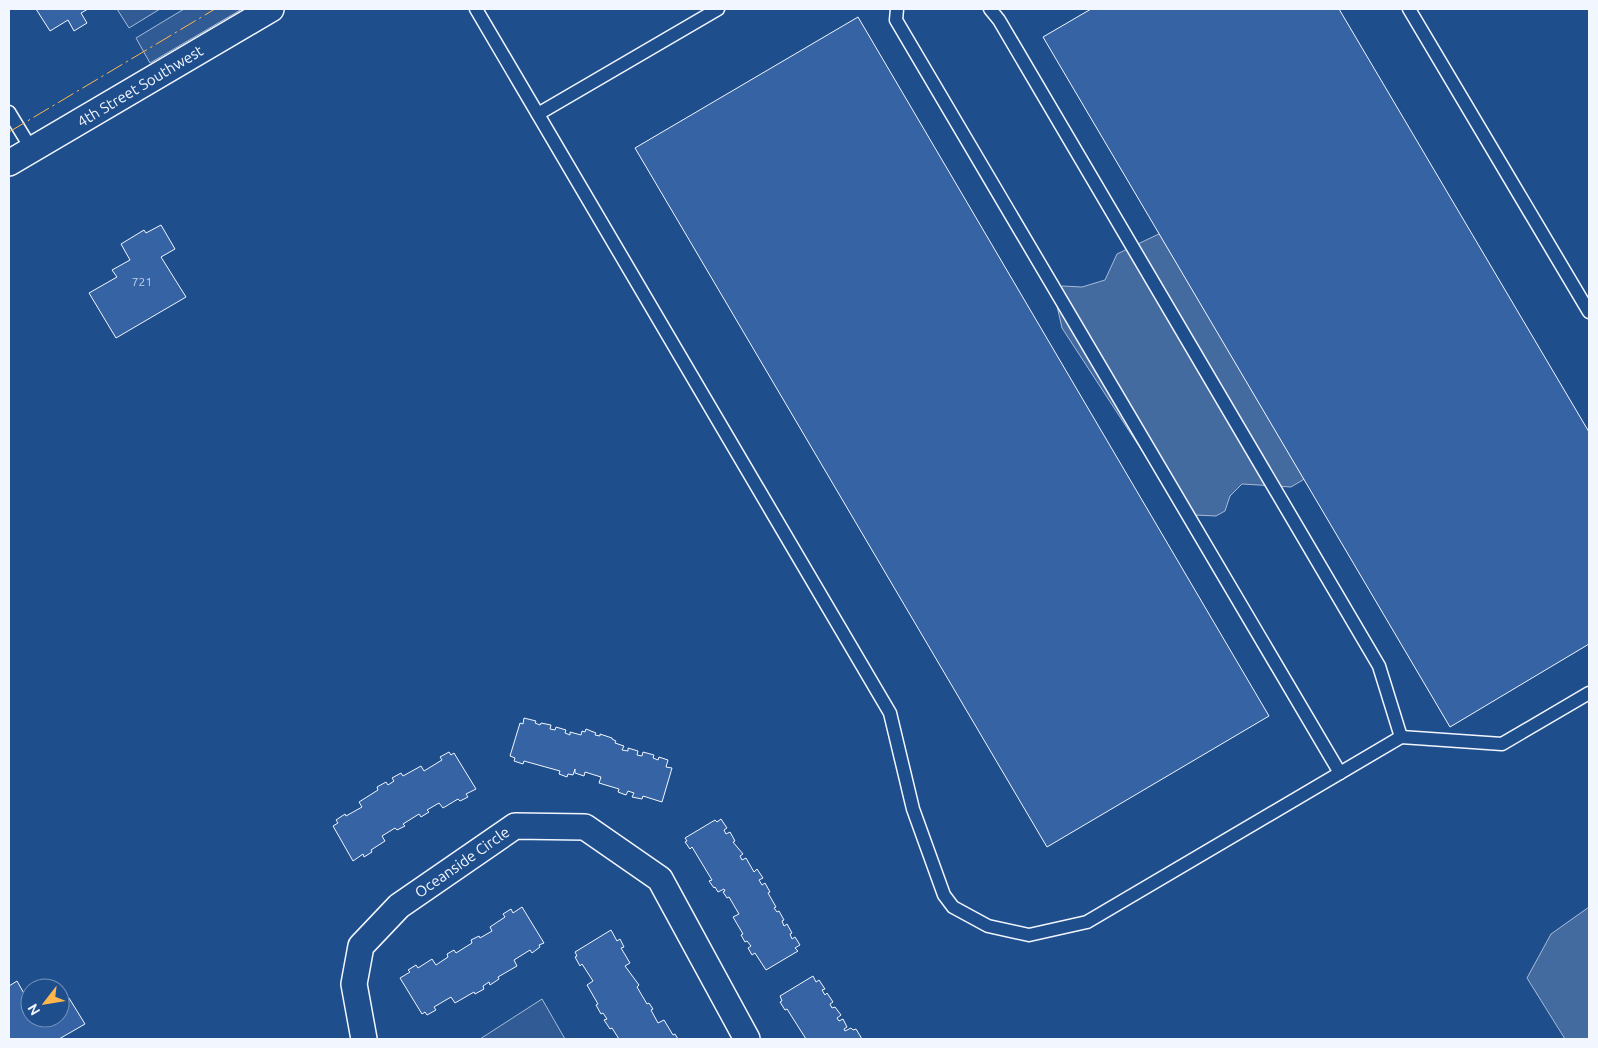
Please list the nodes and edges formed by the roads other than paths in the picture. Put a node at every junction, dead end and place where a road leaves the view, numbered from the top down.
1 (271, 9) edge
2 (476, 9) edge
3 (718, 9) edge
4 (897, 9) edge
5 (990, 9) edge
6 (1409, 9) edge
7 (9, 112) edge
8 (538, 114) junction
9 (32, 150) junction
10 (9, 164) edge
11 (1589, 312) edge
12 (1589, 693) edge
13 (1401, 737) junction
14 (1340, 773) junction
15 (364, 1039) edge
16 (747, 1039) edge

1 - 9 street, 4th Street Southwest
2 - 8 lane
3 - 8 lane
4 - 14 lane
5 - 13 lane
6 - 11 lane
7 - 9 lane
8 - 14 lane
9 - 10 street, 4th Street Southwest
12 - 13 lane
13 - 14 lane
15 - 16 street, Oceanside Circle

